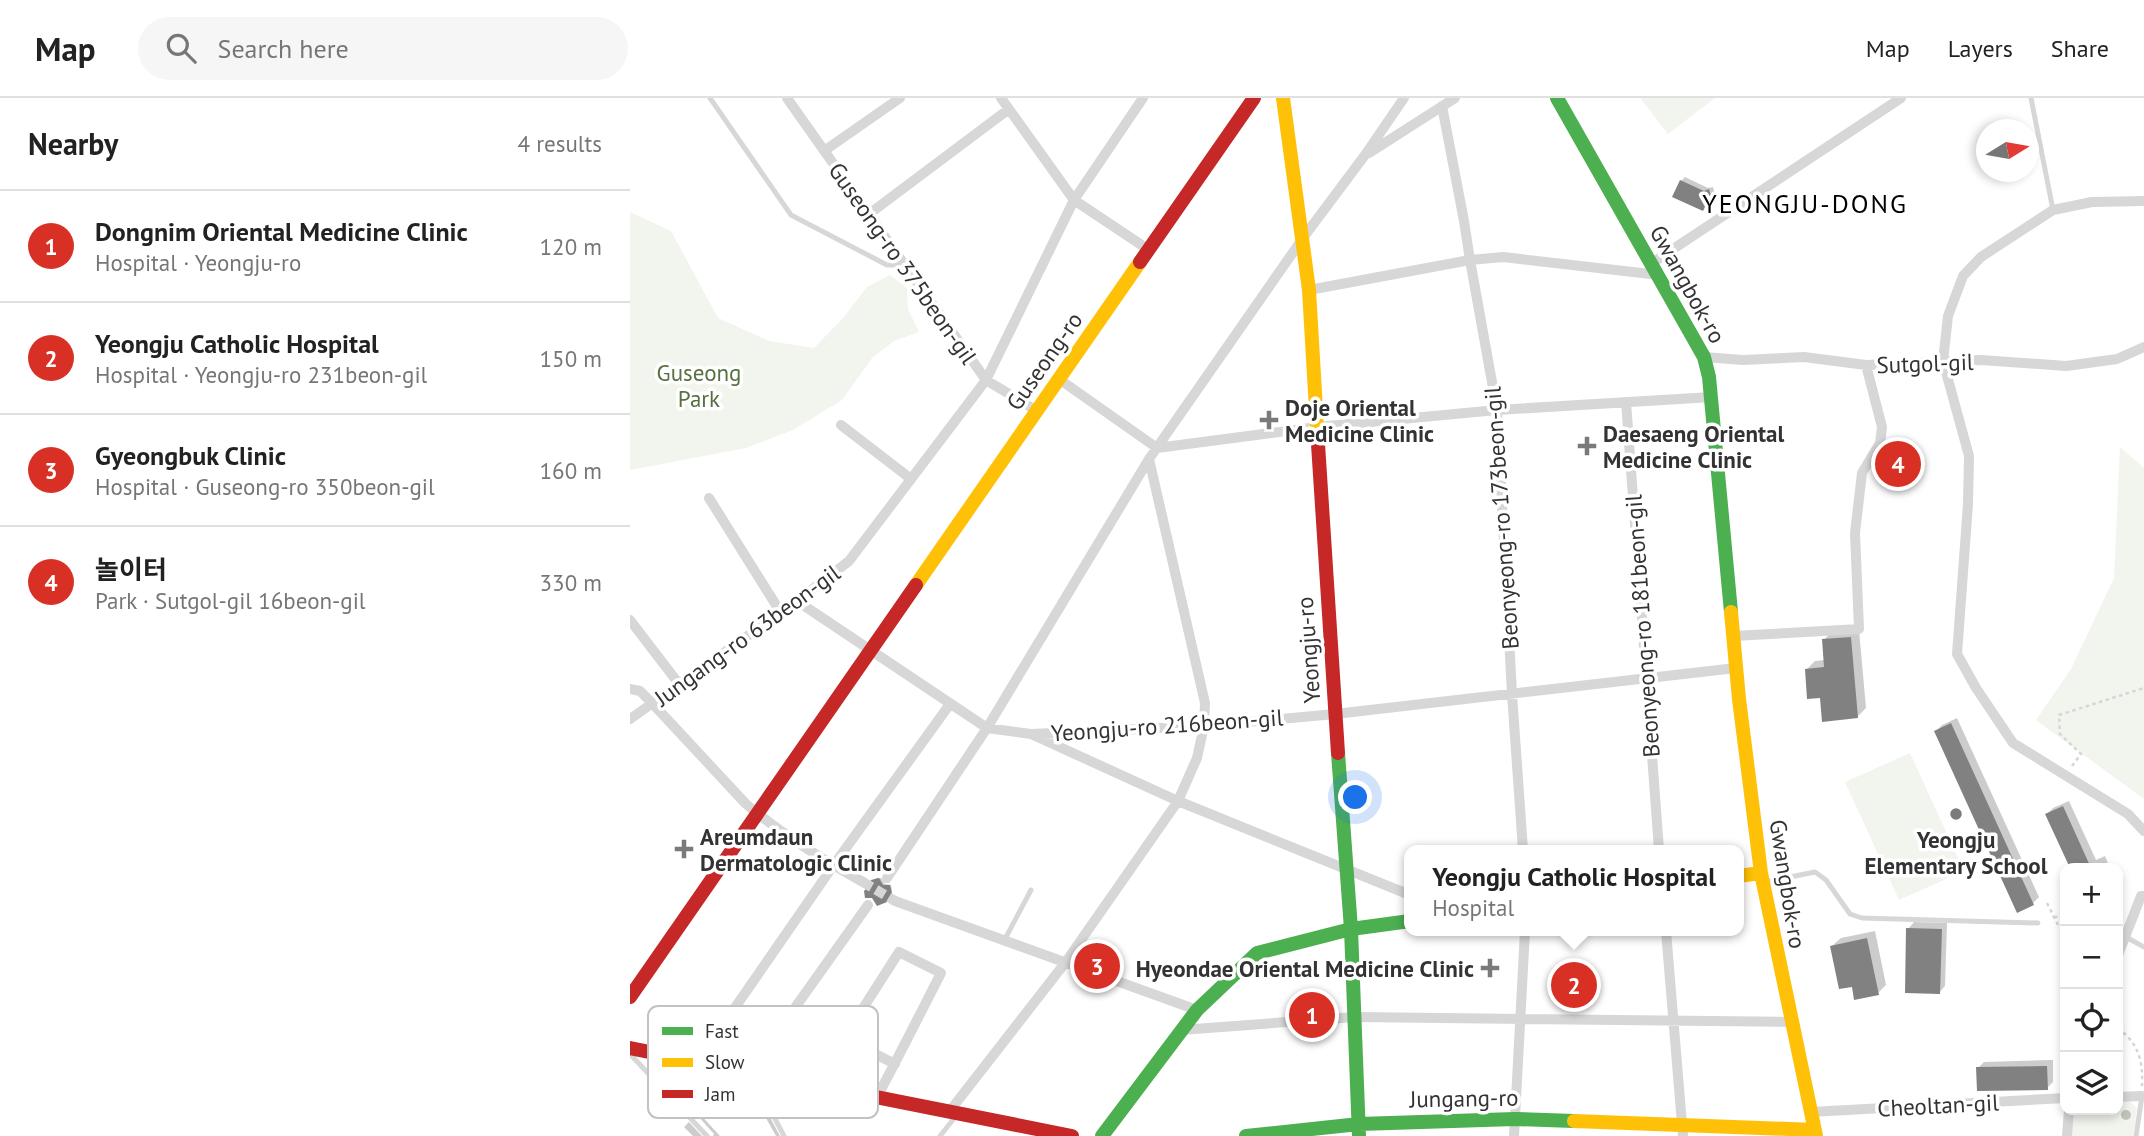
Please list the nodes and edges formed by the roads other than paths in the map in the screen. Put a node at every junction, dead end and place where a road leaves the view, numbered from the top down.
1 (710, 98) edge
2 (787, 98) edge
3 (900, 98) edge
4 (1000, 98) edge
5 (1143, 98) edge
6 (1254, 98) edge
7 (1283, 98) edge
8 (1404, 98) edge
9 (1455, 98) edge
10 (1557, 98) edge
11 (1901, 98) edge
12 (2031, 98) edge
13 (1442, 107) junction
14 (1009, 109) junction
15 (824, 151) junction
16 (1365, 155) junction
17 (1074, 200) junction
18 (2144, 201) edge
19 (2053, 210) junction
20 (869, 214) junction
21 (1303, 238) junction
22 (1149, 250) junction
23 (1470, 260) junction
24 (905, 265) junction
25 (1656, 269) junction
26 (1309, 290) junction
27 (2144, 347) edge
28 (1704, 357) junction
29 (1943, 361) junction
30 (1866, 365) junction
31 (1059, 379) junction
32 (986, 380) junction
33 (1712, 397) junction
34 (1626, 402) junction
35 (1497, 410) junction
36 (1037, 411) junction
37 (841, 425) dead end
38 (1317, 427) junction
39 (1157, 448) junction
40 (1149, 459) junction
41 (911, 479) junction
42 (709, 498) dead end
43 (797, 601) junction
44 (781, 612) junction
45 (630, 620) edge
46 (1733, 636) junction
47 (871, 650) junction
48 (1736, 668) junction
49 (1645, 678) junction
50 (679, 684) junction
51 (630, 689) edge
52 (1512, 694) junction
53 (653, 703) junction
54 (950, 704) junction
55 (1335, 713) junction
56 (630, 719) edge
57 (1204, 726) junction
58 (987, 729) junction
59 (1031, 734) junction
60 (1178, 801) junction
61 (757, 813) junction
62 (2144, 831) edge
63 (1523, 845) edge
64 (1659, 845) edge
65 (833, 866) junction
66 (1348, 869) junction
67 (1744, 876) edge
68 (887, 878) dead end
69 (1762, 878) junction
70 (863, 882) tunnel mouth
71 (1031, 890) dead end
72 (1404, 893) edge
73 (2143, 893) edge
74 (895, 901) tunnel mouth
75 (868, 905) dead end
76 (1404, 922) edge
77 (2038, 923) dead end
78 (1352, 929) junction
79 (1525, 936) edge
80 (1666, 936) edge
81 (2126, 937) junction
82 (1005, 939) junction
83 (2123, 944) edge
84 (2144, 947) edge
85 (1065, 963) junction
86 (630, 997) edge
87 (736, 1006) edge
88 (796, 1006) edge
89 (864, 1006) edge
90 (1197, 1010) junction
91 (1355, 1017) junction
92 (1520, 1019) junction
93 (1674, 1021) junction
94 (1791, 1022) junction
95 (1181, 1030) junction
96 (630, 1048) edge
97 (648, 1051) edge
98 (630, 1054) edge
99 (878, 1055) edge
100 (895, 1064) junction
101 (648, 1073) edge
102 (878, 1095) edge
103 (2142, 1096) joint
104 (878, 1097) edge
105 (2123, 1097) edge
106 (2060, 1098) edge
107 (1811, 1112) junction
108 (954, 1113) junction
109 (2069, 1115) edge
110 (690, 1118) edge
111 (775, 1118) edge
112 (1515, 1119) junction
113 (1359, 1130) edge
114 (1683, 1131) edge
115 (1815, 1133) edge
116 (707, 1136) edge
117 (785, 1136) edge
118 (940, 1136) edge
119 (1072, 1136) edge
120 (1102, 1136) edge
121 (1246, 1136) edge
122 (1514, 1136) edge
123 (2067, 1136) edge
124 (2136, 1136) edge

1 - 24 lane
2 - 15 street, Guseong-ro 375beon-gil
3 - 15 street
4 - 14 street
5 - 17 street, Jungang-ro 63beon-gil
6 - 22 street, Guseong-ro
7 - 21 street, Yeongju-ro
8 - 16 street
9 - 13 street
10 - 25 street, Gwangbok-ro
11 - 25 street
12 - 19 lane
13 - 16 street
13 - 23 street, Beonyeong-ro 173beon-gil
14 - 17 street
14 - 20 street
15 - 20 street, Guseong-ro 375beon-gil
16 - 21 street
17 - 22 street
17 - 32 street, Jungang-ro 63beon-gil
18 - 19 street
19 - 29 street
20 - 24 street, Guseong-ro 375beon-gil
21 - 26 street, Yeongju-ro
21 - 39 street
22 - 31 street, Guseong-ro
23 - 25 street
23 - 26 street
23 - 35 street, Beonyeong-ro 173beon-gil
24 - 32 street, Guseong-ro 375beon-gil
25 - 28 street, Gwangbok-ro
26 - 38 street, Yeongju-ro
27 - 29 street, Sutgol-gil
28 - 30 street, Sutgol-gil
28 - 33 street, Gwangbok-ro
29 - 30 street, Sutgol-gil
29 - 62 street
30 - 46 street
31 - 36 street, Guseong-ro
31 - 39 street
32 - 36 street, Guseong-ro 375beon-gil
32 - 41 street, Jungang-ro 63beon-gil
33 - 34 street
33 - 46 street, Gwangbok-ro
34 - 35 street
34 - 49 street, Beonyeong-ro 181beon-gil
35 - 38 street
35 - 52 street, Beonyeong-ro 173beon-gil
36 - 47 street, Guseong-ro
37 - 41 street
38 - 39 street
38 - 55 street, Yeongju-ro
39 - 40 street
40 - 57 street
40 - 58 street
41 - 43 street, Jungang-ro 63beon-gil
42 - 44 street
43 - 44 street, Jungang-ro 63beon-gil
43 - 47 street
44 - 50 street, Jungang-ro 63beon-gil
45 - 50 street
46 - 48 street, Gwangbok-ro
47 - 54 street
47 - 61 street, Guseong-ro
48 - 49 street, Yeongju-ro 216beon-gil
48 - 69 street, Gwangbok-ro
49 - 52 street, Yeongju-ro 216beon-gil
49 - 64 street, Beonyeong-ro 181beon-gil
50 - 53 street, Jungang-ro 63beon-gil
51 - 53 street
52 - 55 street, Yeongju-ro 216beon-gil
52 - 63 street, Beonyeong-ro 173beon-gil
53 - 56 street, Jungang-ro 63beon-gil
53 - 61 street
54 - 58 street
54 - 65 street
55 - 57 street, Yeongju-ro 216beon-gil
55 - 66 street, Yeongju-ro
57 - 59 street, Yeongju-ro 216beon-gil
57 - 60 street
58 - 59 street
58 - 68 street
59 - 60 street
60 - 66 street
60 - 85 street
61 - 65 street
61 - 86 street, Guseong-ro
65 - 70 street
65 - 87 street
66 - 72 street
66 - 78 street, Yeongju-ro
67 - 69 street
69 - 77 lane
69 - 94 street, Gwangbok-ro
71 - 82 lane
73 - 81 street
74 - 82 street
75 - 88 street
76 - 78 street
78 - 90 street
78 - 91 street, Yeongju-ro
79 - 92 street
80 - 93 street
81 - 83 street
81 - 84 lane
82 - 85 street
85 - 90 street
85 - 108 street
89 - 100 street
90 - 95 street
91 - 92 street
91 - 95 street
91 - 113 street, Yeongju-ro
92 - 93 street
92 - 112 street
93 - 94 street
93 - 114 street
94 - 107 street, Gwangbok-ro
95 - 120 street
96 - 97 street
98 - 101 lane
99 - 100 street
100 - 102 street
103 - 105 street
103 - 124 lane
104 - 108 street
106 - 107 street, Cheoltan-gil
107 - 115 street, Gwangbok-ro
108 - 118 lane
108 - 119 street
109 - 123 street
110 - 116 lane
111 - 117 lane
112 - 113 street, Jungang-ro
112 - 114 street, Jungang-ro
112 - 122 street
113 - 121 street, Jungang-ro
114 - 115 street, Jungang-ro

